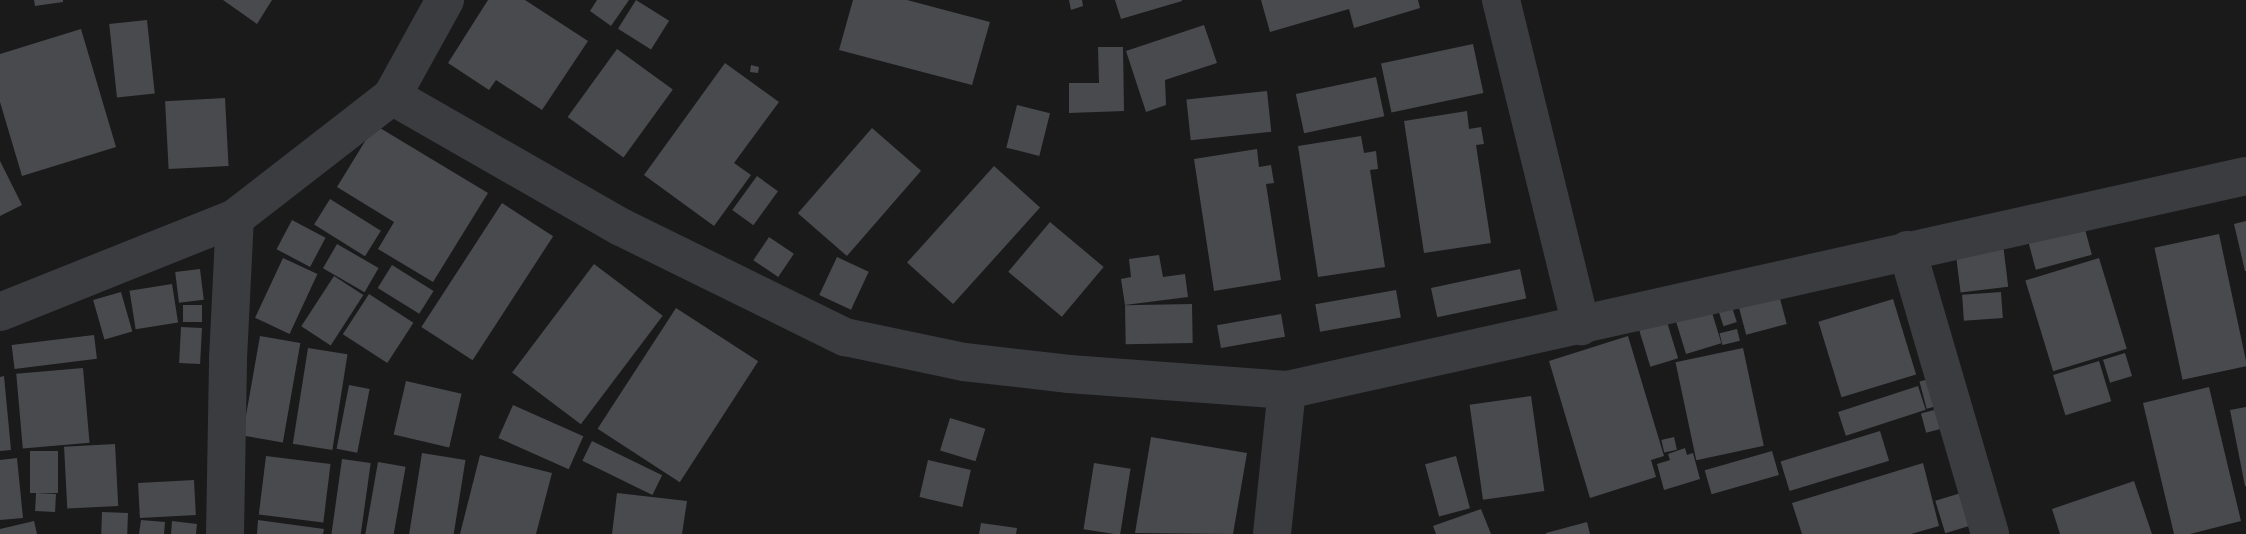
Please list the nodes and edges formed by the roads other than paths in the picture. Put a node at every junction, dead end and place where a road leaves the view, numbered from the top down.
1 (445, 0) edge
2 (1501, 0) edge
3 (392, 96) junction
4 (2246, 176) edge
5 (235, 218) junction
6 (1907, 250) junction
7 (0, 312) edge
8 (1581, 326) junction
9 (1287, 390) junction
10 (225, 534) edge
11 (1272, 534) edge
12 (1990, 534) edge

1 - 3 street
2 - 8 street
3 - 5 street
3 - 9 street
4 - 6 street
5 - 7 street
5 - 10 street
6 - 8 street
6 - 12 street
8 - 9 street
9 - 11 street

